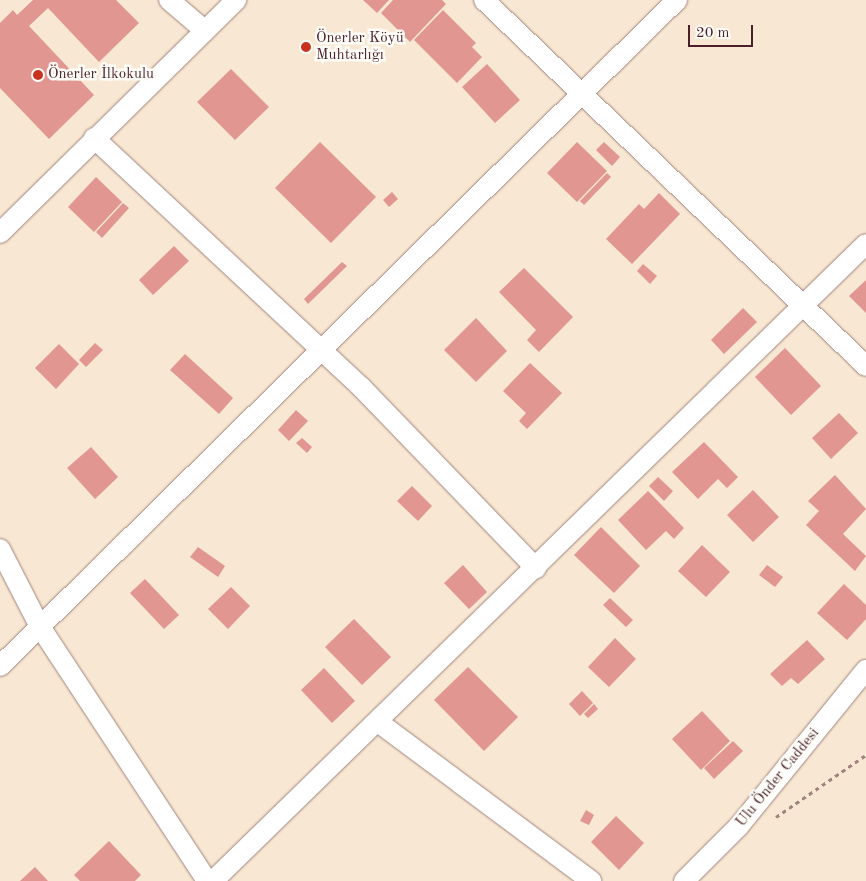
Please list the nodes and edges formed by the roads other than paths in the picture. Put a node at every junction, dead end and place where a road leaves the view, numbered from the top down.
1 (169, 0) edge
2 (236, 0) edge
3 (484, 0) edge
4 (677, 0) edge
5 (204, 29) junction
6 (582, 93) junction
7 (94, 138) junction
8 (0, 233) edge
9 (866, 244) edge
10 (804, 307) junction
11 (320, 351) junction
12 (866, 366) edge
13 (0, 549) edge
14 (536, 568) junction
15 (39, 626) junction
16 (0, 666) edge
17 (866, 670) edge
18 (378, 722) junction
19 (207, 881) edge
20 (213, 881) edge
21 (591, 881) edge
22 (684, 881) edge

1 - 5 street
2 - 5 street
3 - 6 street
4 - 6 street
5 - 7 street
6 - 10 street
6 - 11 street
7 - 8 street
7 - 11 street
9 - 10 street
10 - 12 street
10 - 14 street
11 - 14 street
11 - 15 street
13 - 15 street
14 - 18 street
15 - 16 street
15 - 19 street
17 - 22 street, Ulu Önder Caddesi
18 - 20 street
18 - 21 street

